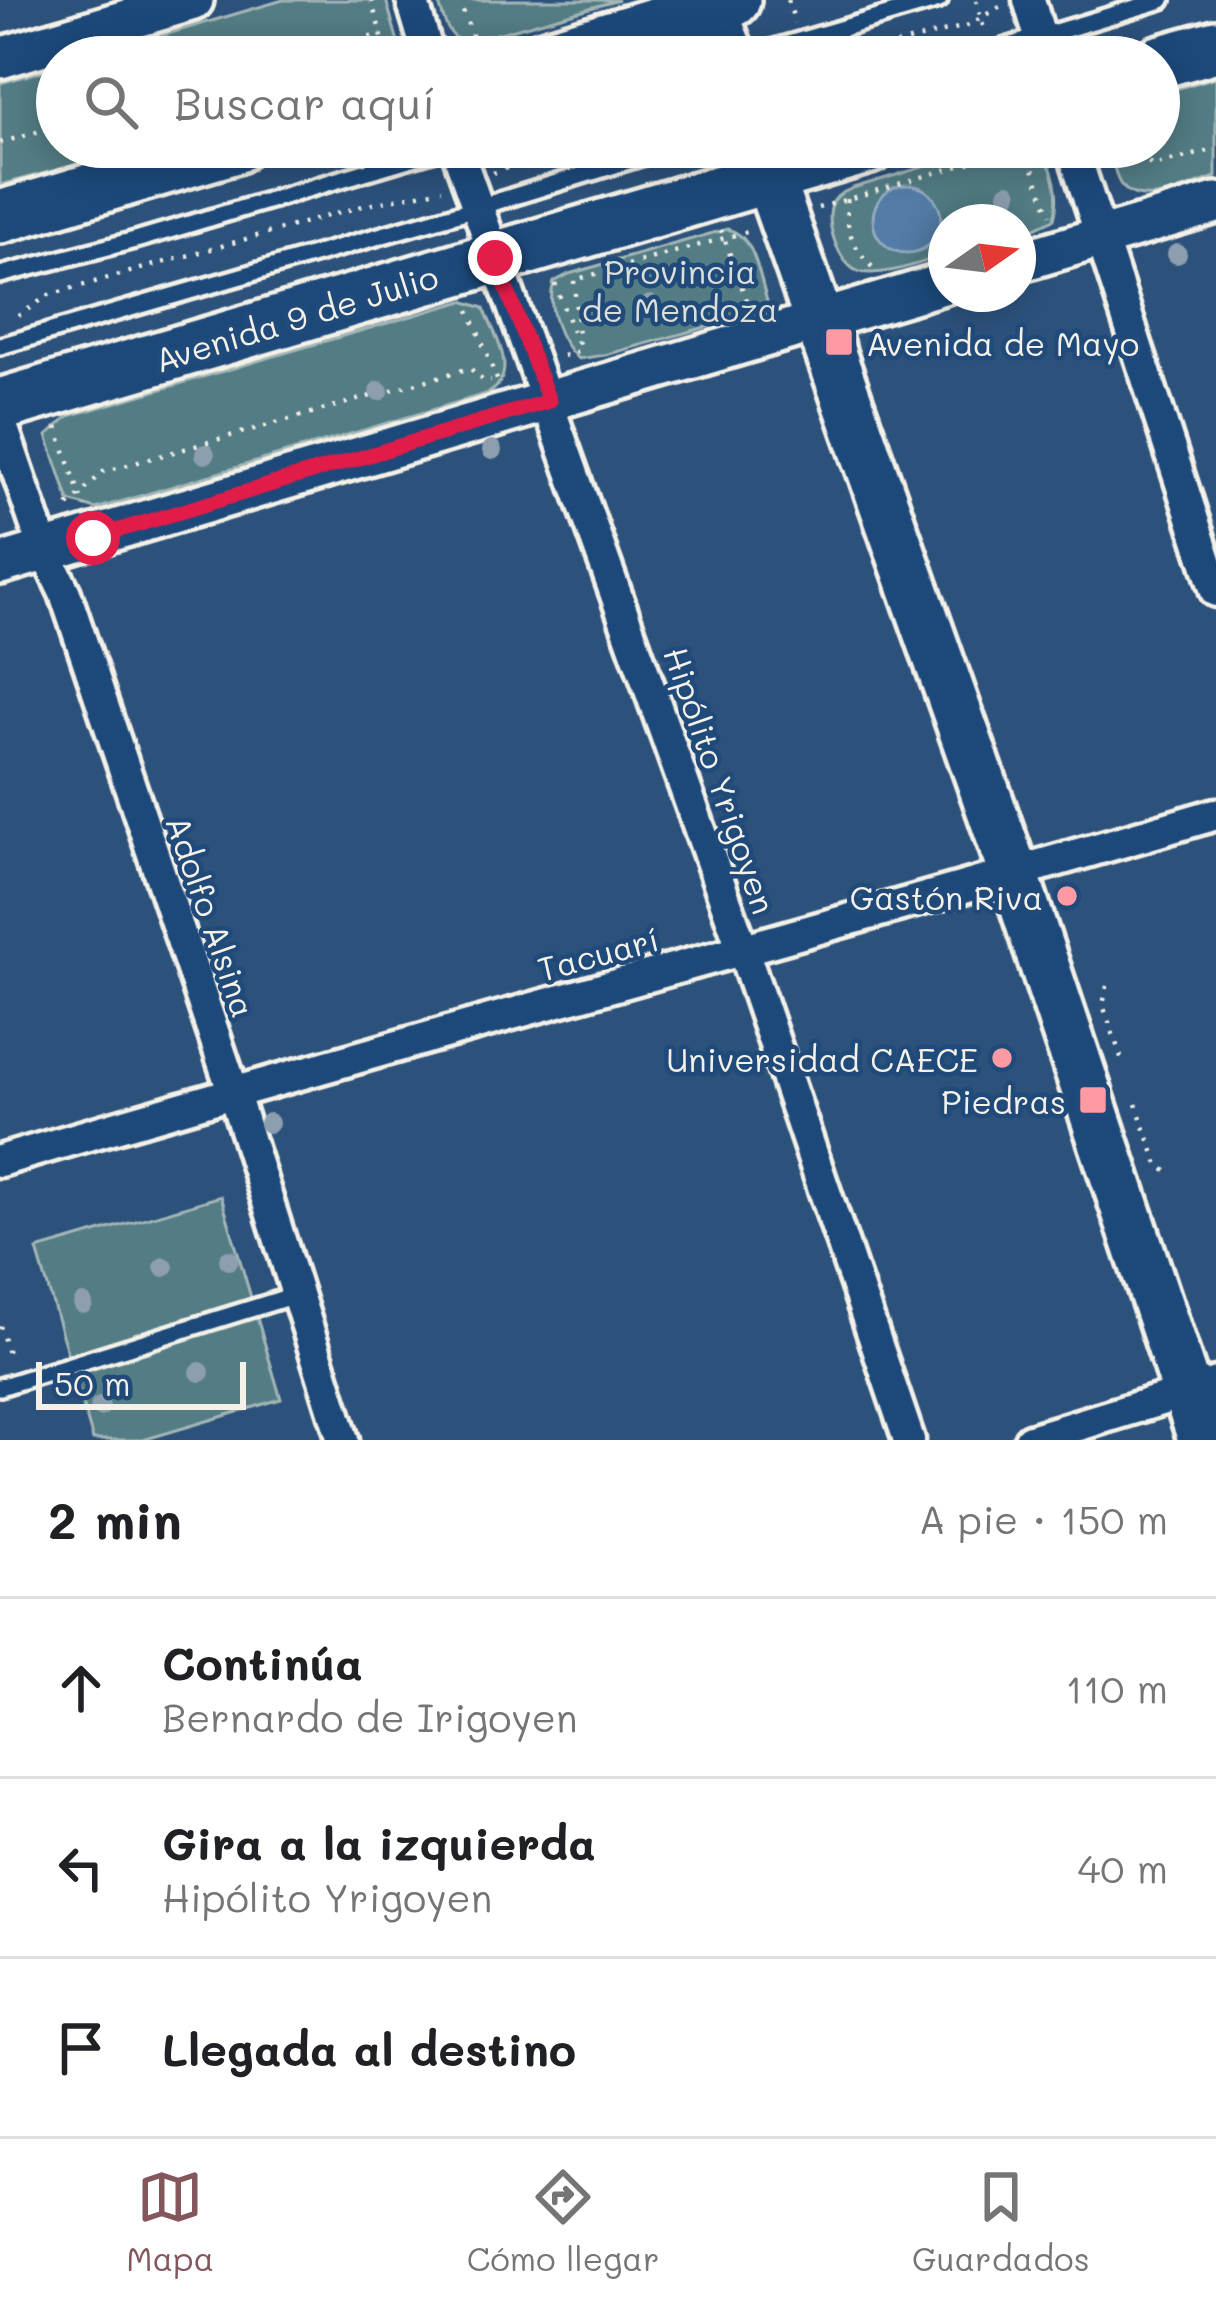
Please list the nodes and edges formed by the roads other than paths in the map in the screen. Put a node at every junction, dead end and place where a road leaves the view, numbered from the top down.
1 (193, 0) edge
2 (412, 0) edge
3 (939, 0) edge
4 (1025, 0) edge
5 (1162, 0) edge
6 (718, 2) edge
7 (73, 36) edge
8 (423, 36) edge
9 (610, 36) edge
10 (726, 36) edge
11 (816, 36) edge
12 (1039, 36) edge
13 (1071, 36) edge
14 (1216, 46) edge
15 (36, 47) edge
16 (1180, 56) edge
17 (0, 58) edge
18 (164, 168) edge
19 (381, 168) edge
20 (461, 168) edge
21 (585, 168) edge
22 (751, 168) edge
23 (764, 168) edge
24 (1079, 168) edge
25 (472, 195) junction
26 (1216, 203) edge
27 (0, 217) edge
28 (1102, 236) junction
29 (1036, 257) edge
30 (495, 258) junction
31 (0, 275) edge
32 (928, 288) edge
33 (820, 321) junction
34 (0, 346) edge
35 (549, 401) junction
36 (0, 405) edge
37 (0, 420) edge
38 (46, 552) junction
39 (0, 564) edge
40 (1216, 591) edge
41 (1216, 814) edge
42 (1014, 874) junction
43 (742, 950) junction
44 (233, 1091) junction
45 (0, 1161) edge
46 (298, 1294) junction
47 (9, 1385) edge
48 (1201, 1388) edge
49 (343, 1440) edge
50 (909, 1440) edge
51 (1030, 1440) edge
52 (1203, 1440) edge

1 - 7 street
2 - 8 street
3 - 11 lane
4 - 12 street
5 - 13 lane
6 - 9 highway
6 - 10 main road
14 - 16 highway
15 - 17 street
18 - 27 highway
19 - 31 lane
20 - 25 street, Hipólito Yrigoyen
21 - 25 lane
22 - 30 highway, Avenida 9 de Julio
23 - 33 main road
24 - 28 street
25 - 30 street, Hipólito Yrigoyen
25 - 34 lane
26 - 28 street
28 - 29 street
28 - 40 street
30 - 35 street, Hipólito Yrigoyen
30 - 36 highway, Avenida 9 de Julio
32 - 33 street
33 - 35 street
33 - 42 main road
35 - 38 street
35 - 43 street, Hipólito Yrigoyen
37 - 38 street, Adolfo Alsina
38 - 39 street
38 - 44 street, Adolfo Alsina
41 - 42 street, Tacuarí
42 - 43 street, Tacuarí
42 - 48 main road
43 - 44 street, Tacuarí
43 - 50 street, Hipólito Yrigoyen
44 - 45 street, Tacuarí
44 - 46 street, Adolfo Alsina
46 - 47 lane
46 - 49 street, Adolfo Alsina
48 - 51 street
48 - 52 main road

